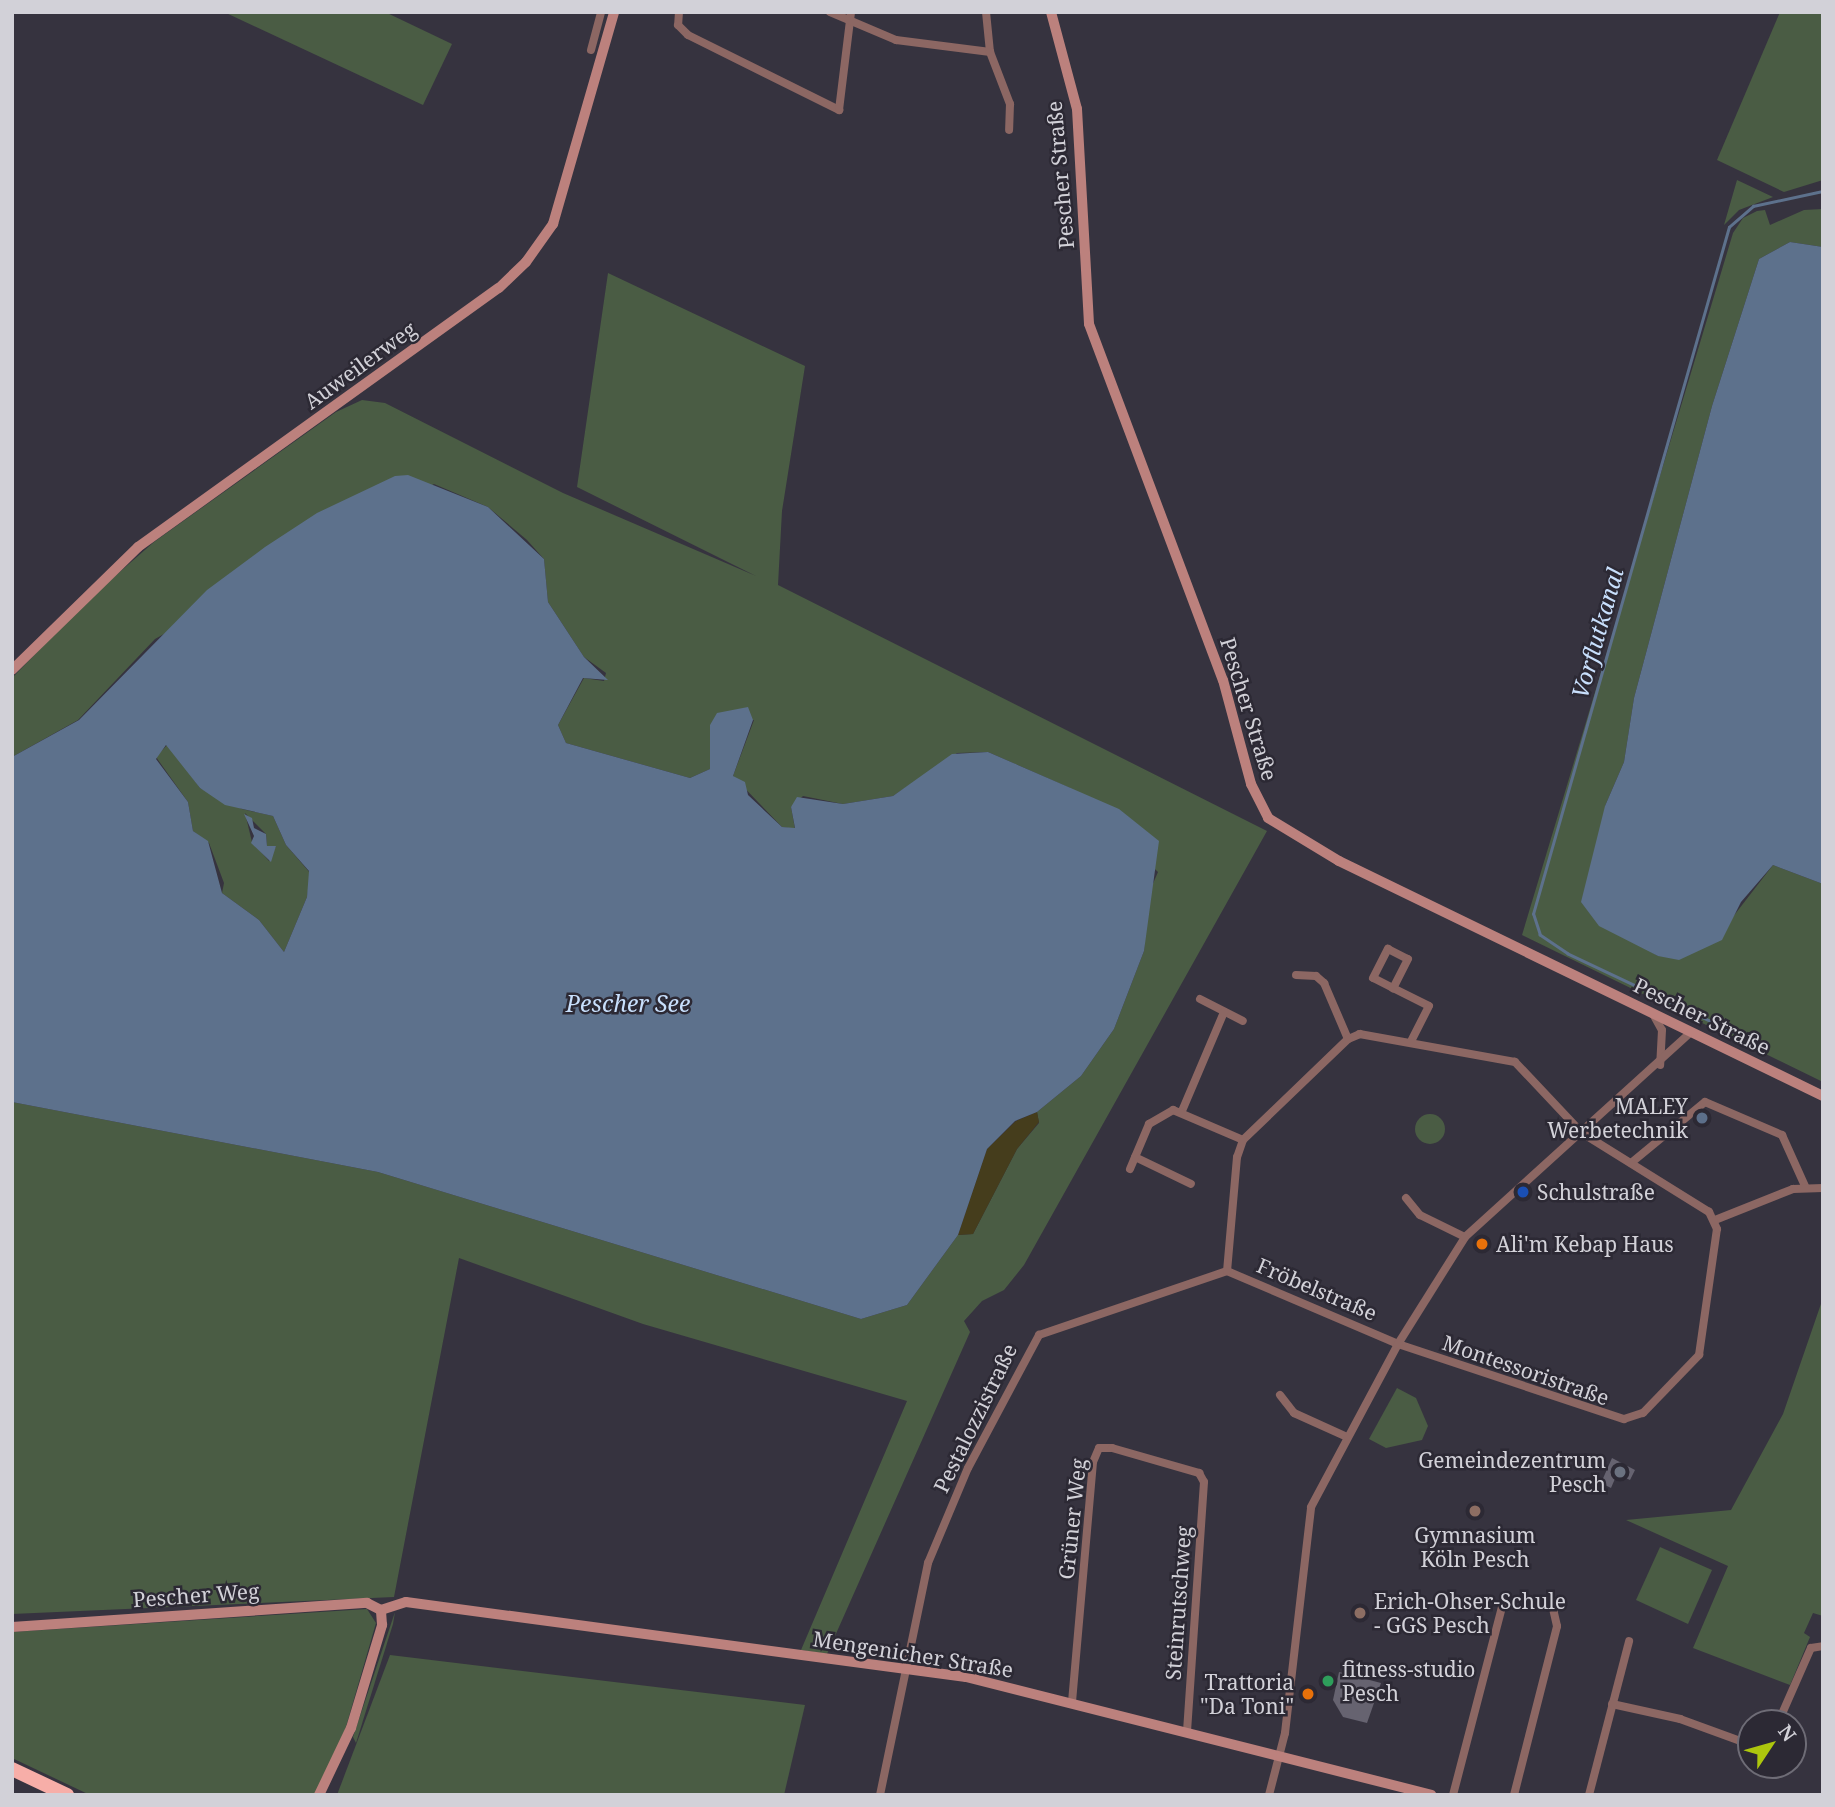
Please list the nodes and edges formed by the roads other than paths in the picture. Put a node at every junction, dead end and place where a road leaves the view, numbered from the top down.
1 (601, 12) edge
2 (614, 12) edge
3 (678, 12) edge
4 (830, 12) edge
5 (986, 12) edge
6 (1051, 12) edge
7 (850, 17) edge
8 (591, 50) dead end
9 (990, 52) junction
10 (1009, 130) dead end
11 (12, 670) edge
12 (1296, 975) dead end
13 (1393, 988) junction
14 (1200, 999) dead end
15 (1224, 1012) junction
16 (1653, 1014) junction
17 (1243, 1021) dead end
18 (1691, 1032) junction
19 (1348, 1039) junction
20 (1412, 1040) junction
21 (1660, 1065) junction
22 (1823, 1096) edge
23 (1182, 1111) junction
24 (1582, 1133) junction
25 (1243, 1140) junction
26 (1135, 1157) junction
27 (1632, 1163) junction
28 (1130, 1169) dead end
29 (1191, 1184) dead end
30 (1805, 1186) junction
31 (1823, 1188) edge
32 (1406, 1198) dead end
33 (1714, 1220) junction
34 (1465, 1237) junction
35 (1227, 1271) junction
36 (1398, 1344) junction
37 (1280, 1395) dead end
38 (1347, 1437) junction
39 (1202, 1477) joint
40 (1505, 1596) dead end
41 (1553, 1609) dead end
42 (381, 1610) junction
43 (12, 1627) edge
44 (1629, 1641) dead end
45 (1819, 1645) edge
46 (909, 1670) junction
47 (1072, 1702) junction
48 (1612, 1704) junction
49 (1785, 1709) edge
50 (1187, 1732) junction
51 (1737, 1740) edge
52 (1281, 1758) junction
53 (12, 1769) edge
54 (67, 1795) edge
55 (319, 1795) edge
56 (880, 1795) edge
57 (1269, 1795) edge
58 (1431, 1795) edge
59 (1452, 1795) edge
60 (1514, 1795) edge
61 (1589, 1795) edge

1 - 8 street
2 - 11 street, Auweilerweg
3 - 7 street
4 - 7 street
5 - 9 street
6 - 16 street, Pescher Straße
7 - 9 street
9 - 10 street
12 - 19 street
13 - 13 street
13 - 20 street
14 - 15 street
15 - 17 street
15 - 23 street
16 - 18 street, Pescher Straße
16 - 21 street
18 - 21 street
18 - 22 street, Pescher Straße
19 - 20 street
19 - 25 street
20 - 24 street
21 - 24 street
23 - 25 street
23 - 26 street
24 - 27 street
24 - 34 street
25 - 35 street, Fröbelstraße
26 - 28 street
26 - 29 street
27 - 30 street
27 - 33 street
30 - 31 street
30 - 33 street
32 - 34 street
33 - 36 street, Montessoristraße
34 - 36 street
35 - 36 street, Fröbelstraße
35 - 46 street, Pestalozzistraße
36 - 38 street
37 - 38 street
38 - 52 street
39 - 47 street, Grüner Weg
39 - 50 street, Steinrutschweg
40 - 59 street
41 - 60 street
42 - 43 street, Pescher Weg
42 - 46 street, Mengenicher Straße
42 - 55 street
44 - 48 street
45 - 49 street
46 - 47 street, Mengenicher Straße
46 - 56 street, Pestalozzistraße
47 - 50 street, Mengenicher Straße
48 - 51 street
48 - 61 street
50 - 52 street, Mengenicher Straße
52 - 57 street
52 - 58 street, Mengenicher Straße
53 - 54 highway

